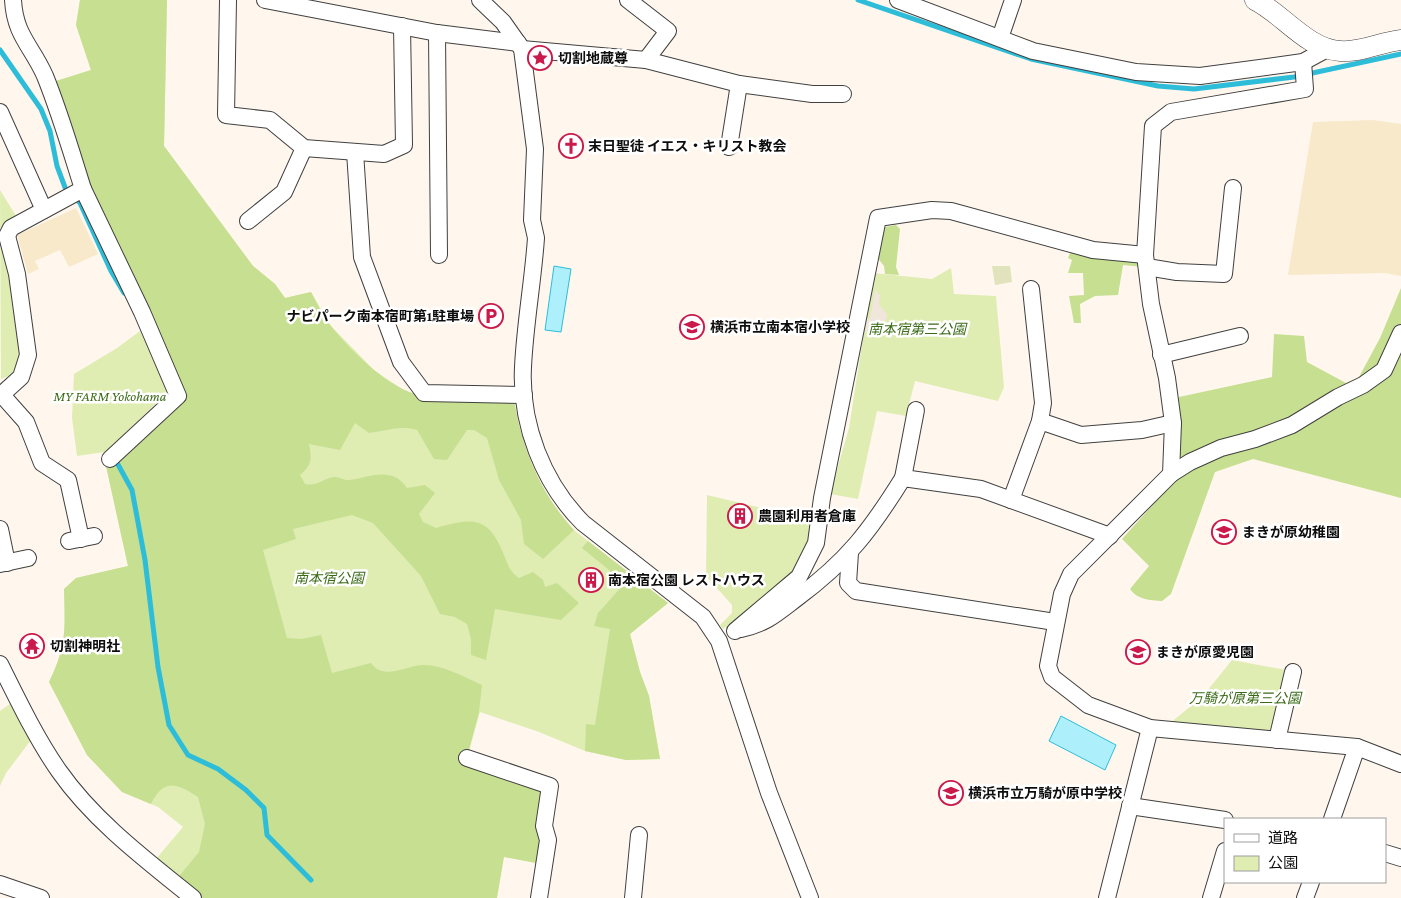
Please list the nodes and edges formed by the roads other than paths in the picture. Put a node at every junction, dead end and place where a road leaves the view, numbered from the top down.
1 (13, 0) edge
2 (228, 0) edge
3 (265, 0) edge
4 (480, 0) edge
5 (628, 0) edge
6 (898, 0) edge
7 (1013, 0) edge
8 (1255, 0) edge
9 (343, 7) edge
10 (402, 26) junction
11 (437, 33) junction
12 (1000, 38) junction
13 (1401, 40) edge
14 (520, 46) junction
15 (1329, 48) junction
16 (646, 60) junction
17 (1304, 71) junction
18 (739, 84) junction
19 (843, 94) dead end
20 (0, 112) edge
21 (728, 147) dead end
22 (304, 148) junction
23 (355, 152) junction
24 (1234, 188) dead end
25 (83, 189) junction
26 (44, 210) junction
27 (248, 221) dead end
28 (439, 255) dead end
29 (1146, 261) junction
30 (1030, 289) dead end
31 (1401, 333) edge
32 (1240, 336) dead end
33 (1161, 355) junction
34 (524, 395) junction
35 (1, 396) edge
36 (916, 410) dead end
37 (1040, 421) junction
38 (1173, 423) junction
39 (110, 459) dead end
40 (1171, 474) junction
41 (903, 478) junction
42 (1011, 500) junction
43 (0, 530) edge
44 (1110, 536) junction
45 (81, 539) dead end
46 (850, 553) junction
47 (28, 558) dead end
48 (4, 563) edge
49 (1055, 622) junction
50 (735, 631) junction
51 (720, 641) junction
52 (0, 664) edge
53 (1293, 672) dead end
54 (1150, 728) junction
55 (1276, 740) junction
56 (1357, 747) junction
57 (466, 758) dead end
58 (1401, 764) edge
59 (1130, 806) junction
60 (1332, 818) edge
61 (1224, 820) edge
62 (640, 835) dead end
63 (1386, 852) edge
64 (1224, 854) edge
65 (1401, 858) edge
66 (1311, 883) edge
67 (0, 884) edge
68 (41, 898) edge
69 (192, 898) edge
70 (539, 898) edge
71 (633, 898) edge
72 (810, 898) edge
73 (1107, 898) edge
74 (1211, 898) edge
75 (1305, 898) edge

1 - 25 street
2 - 22 street
3 - 9 street
4 - 14 street
5 - 16 street
6 - 12 street
7 - 12 street
8 - 15 street
9 - 10 street
10 - 11 street
10 - 23 street
11 - 14 street
11 - 28 street
12 - 17 street
13 - 15 street
14 - 16 street
14 - 34 street
15 - 17 street
16 - 18 street
17 - 29 street
18 - 19 street
18 - 21 street
20 - 26 street
22 - 23 street
22 - 27 street
23 - 34 street
24 - 29 street
25 - 26 street
25 - 39 street
26 - 35 street
29 - 33 street
29 - 50 street
30 - 37 street
31 - 40 street
32 - 33 street
33 - 38 street
34 - 51 street
35 - 45 street
36 - 41 street
37 - 38 street
37 - 42 street
38 - 40 street
40 - 44 street
41 - 42 street
41 - 46 street
42 - 44 street
43 - 48 street
44 - 49 street
46 - 49 street
46 - 50 street
47 - 48 street
49 - 54 street
50 - 51 street
51 - 72 street
52 - 69 street
53 - 55 street
54 - 55 street
54 - 59 street
55 - 56 street
56 - 58 street
56 - 60 street
57 - 70 street
59 - 61 street
59 - 73 street
62 - 71 street
63 - 65 street
64 - 74 street
66 - 75 street
67 - 68 street

